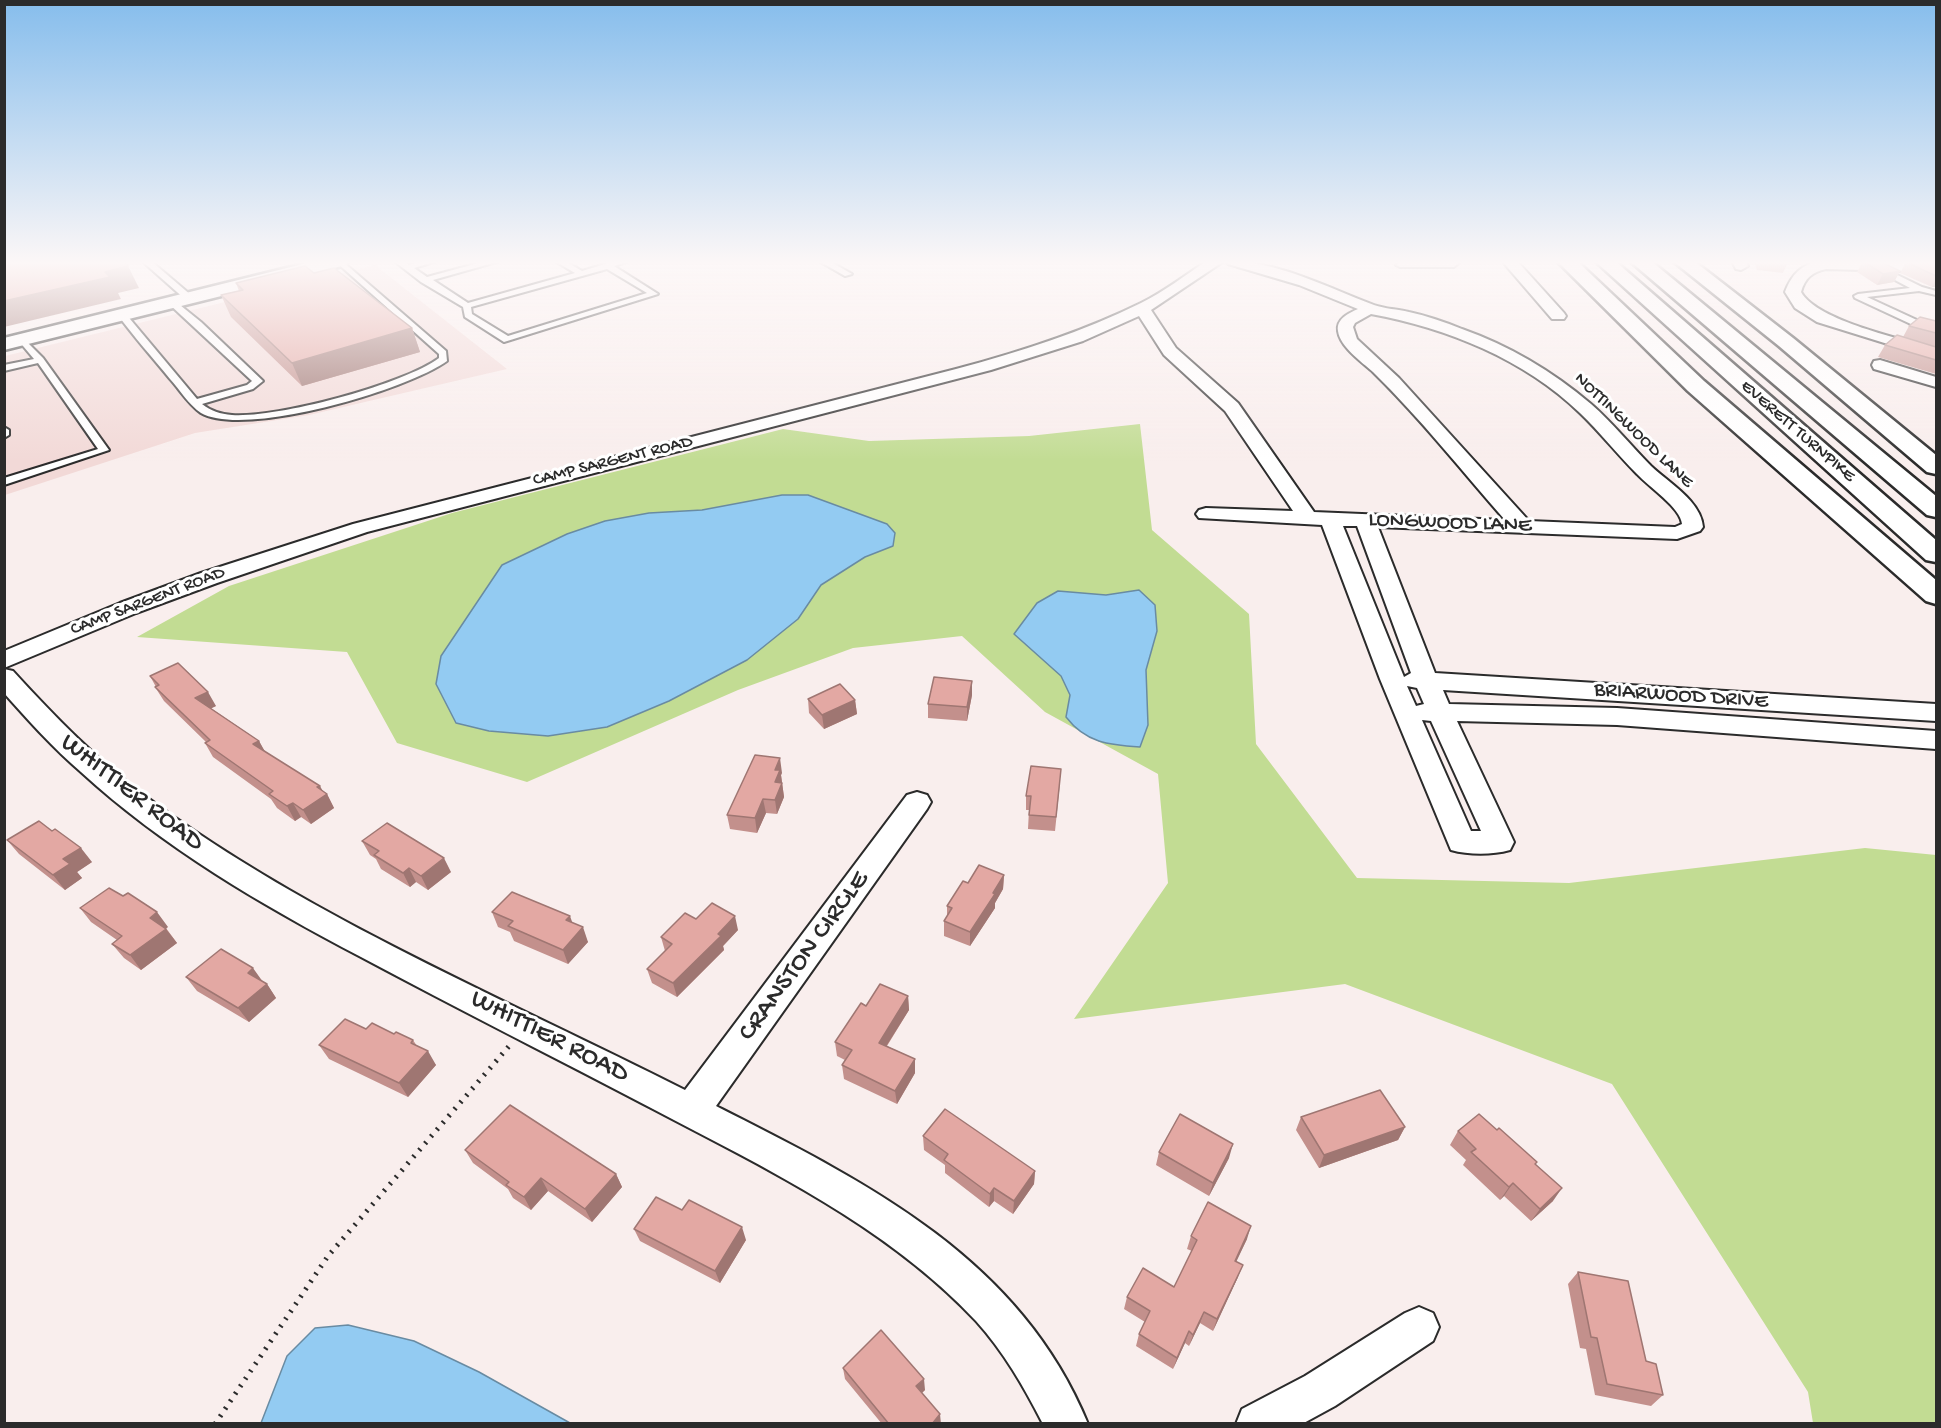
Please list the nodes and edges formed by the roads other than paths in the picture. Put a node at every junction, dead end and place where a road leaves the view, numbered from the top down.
1 (71, 328) edge
2 (132, 328) edge
3 (207, 328) edge
4 (414, 328) edge
5 (487, 328) edge
6 (546, 328) edge
7 (1101, 328) edge
8 (1155, 328) edge
9 (1345, 328) edge
10 (1443, 328) edge
11 (1635, 328) edge
12 (1680, 328) edge
13 (1719, 328) edge
14 (1768, 328) edge
15 (1851, 328) edge
16 (14, 342) edge
17 (1936, 354) edge
18 (40, 360) junction
19 (1880, 365) dead end
20 (4, 368) edge
21 (1936, 382) edge
22 (195, 403) junction
23 (4, 430) edge
24 (4, 435) edge
25 (1936, 467) edge
26 (4, 482) edge
27 (1936, 509) edge
28 (1206, 514) dead end
29 (1319, 518) junction
30 (1365, 520) junction
31 (1523, 527) junction
32 (1693, 527) joint
33 (1936, 554) edge
34 (1936, 595) edge
35 (4, 660) edge
36 (4, 677) edge
37 (1392, 679) junction
38 (1426, 681) junction
39 (1407, 712) junction
40 (1440, 712) junction
41 (1936, 713) edge
42 (1936, 740) edge
43 (917, 802) dead end
44 (692, 1111) junction
45 (1419, 1328) dead end
46 (1067, 1424) edge
47 (1257, 1424) edge

1 - 16 main road
2 - 22 lane
3 - 22 lane
4 - 22 lane
5 - 6 lane
7 - 35 street, CAMP SARGENT ROAD
8 - 29 street
9 - 31 street
10 - 32 street, NOTTINGWOOD LANE
11 - 34 main road
12 - 33 main road, EVERETT TURNPIKE
13 - 27 main road, EVERETT TURNPIKE
14 - 25 main road
15 - 17 street
16 - 18 lane
18 - 20 lane
18 - 26 lane
19 - 21 street
23 - 24 lane
28 - 29 street, LONGWOOD LANE
29 - 30 street, LONGWOOD LANE
29 - 37 street
30 - 31 street, LONGWOOD LANE
30 - 38 street
31 - 32 street, LONGWOOD LANE
36 - 44 street, WHITTIER ROAD
37 - 38 street, BRIARWOOD DRIVE
37 - 39 street
38 - 40 street
38 - 41 street, BRIARWOOD DRIVE
39 - 40 street, BRIARWOOD DRIVE
39 - 40 street
40 - 42 street, BRIARWOOD DRIVE
43 - 44 street, CRANSTON CIRCLE
44 - 46 street, WHITTIER ROAD
45 - 47 street

